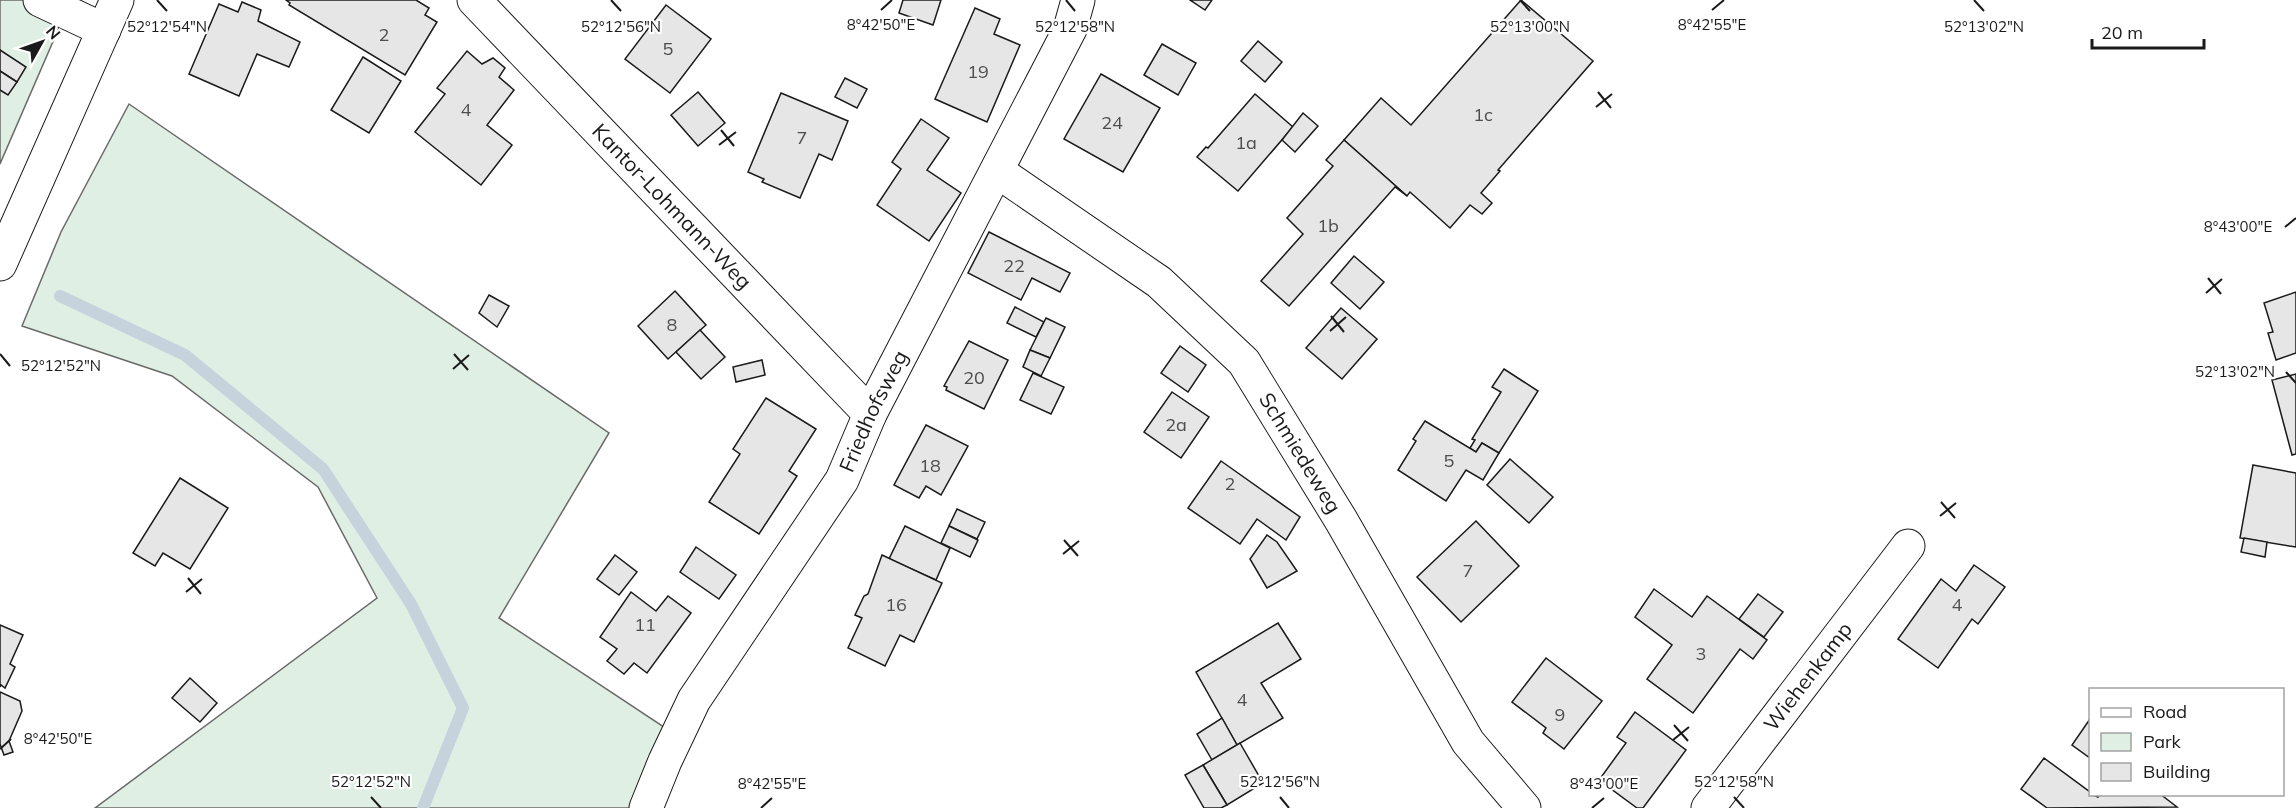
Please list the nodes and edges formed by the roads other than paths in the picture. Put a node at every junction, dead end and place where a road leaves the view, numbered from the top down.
1 (40, 0) edge
2 (117, 0) edge
3 (474, 0) edge
4 (1078, 0) edge
5 (104, 30) junction
6 (997, 171) junction
7 (0, 264) edge
8 (870, 414) junction
9 (1908, 546) dead end
10 (646, 808) edge
11 (1524, 808) edge
12 (1708, 808) edge

1 - 5 street
2 - 5 street
3 - 8 street, Kantor-Lohmann-Weg
4 - 6 street, Friedhofsweg
5 - 7 street
6 - 8 street, Friedhofsweg
6 - 11 street, Schmiedeweg
8 - 10 street, Friedhofsweg
9 - 12 street, Wiehenkamp

